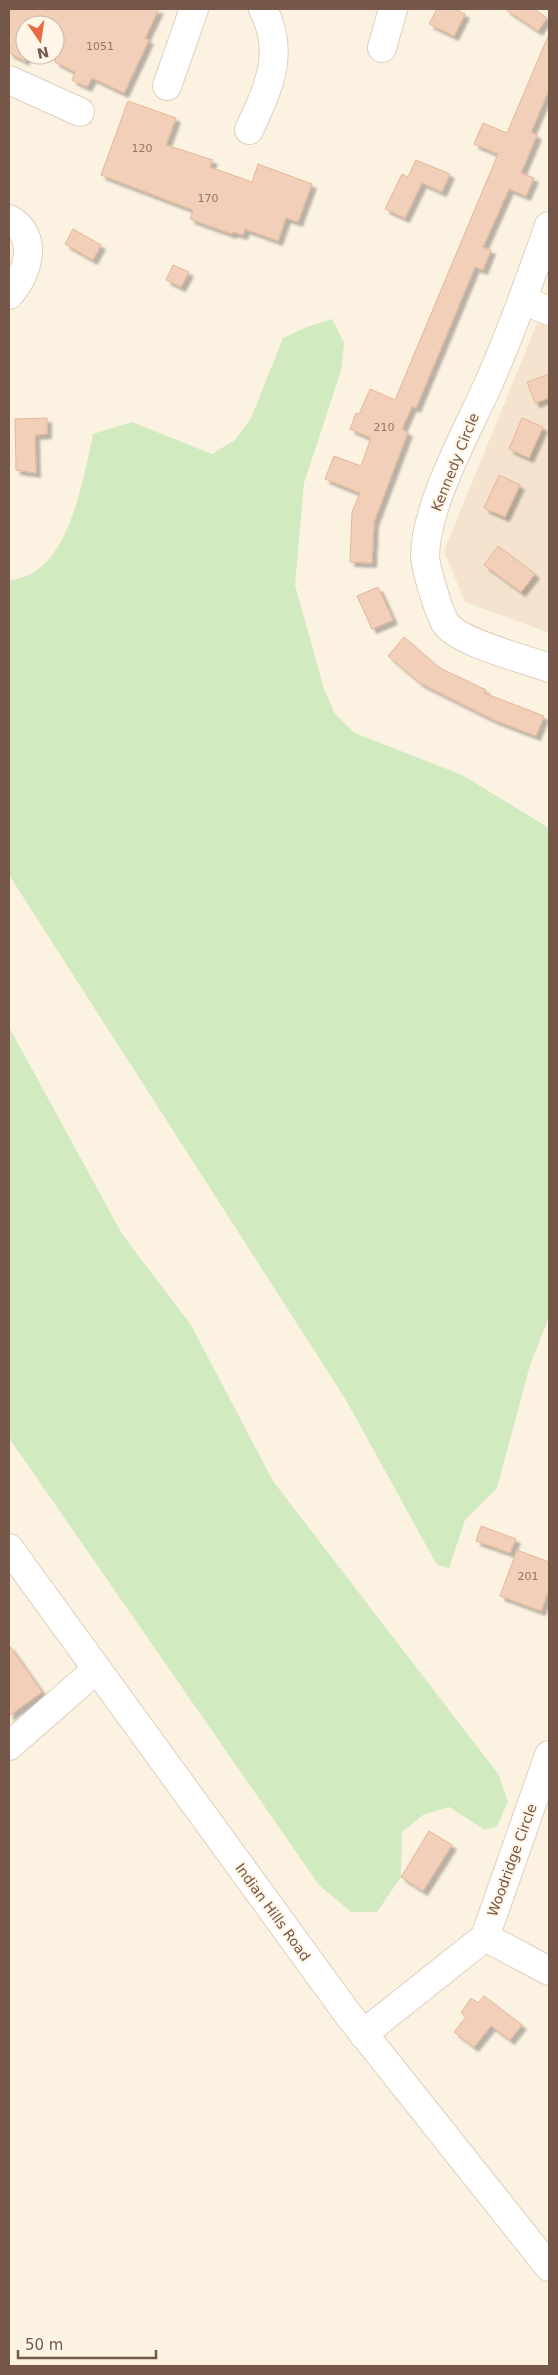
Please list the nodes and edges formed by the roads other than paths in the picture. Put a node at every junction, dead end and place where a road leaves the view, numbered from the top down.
1 (194, 9) edge
2 (263, 9) edge
3 (393, 9) edge
4 (382, 48) dead end
5 (9, 80) edge
6 (167, 86) dead end
7 (80, 112) dead end
8 (249, 130) dead end
9 (9, 219) edge
10 (549, 226) edge
11 (9, 295) edge
12 (523, 300) junction
13 (549, 311) edge
14 (549, 668) edge
15 (9, 1548) edge
16 (97, 1669) junction
17 (9, 1746) edge
18 (549, 1756) edge
19 (484, 1937) junction
20 (549, 1971) edge
21 (364, 2034) junction
22 (549, 2267) edge

1 - 6 street
2 - 8 street
3 - 4 street
5 - 7 street
9 - 11 street
10 - 12 street, Kennedy Circle
12 - 13 street
12 - 14 street, Kennedy Circle
15 - 16 street, Indian Hills Road
16 - 17 street
16 - 21 street, Indian Hills Road
18 - 19 street, Woodridge Circle
19 - 20 street
19 - 21 street
21 - 22 street, Indian Hills Road

